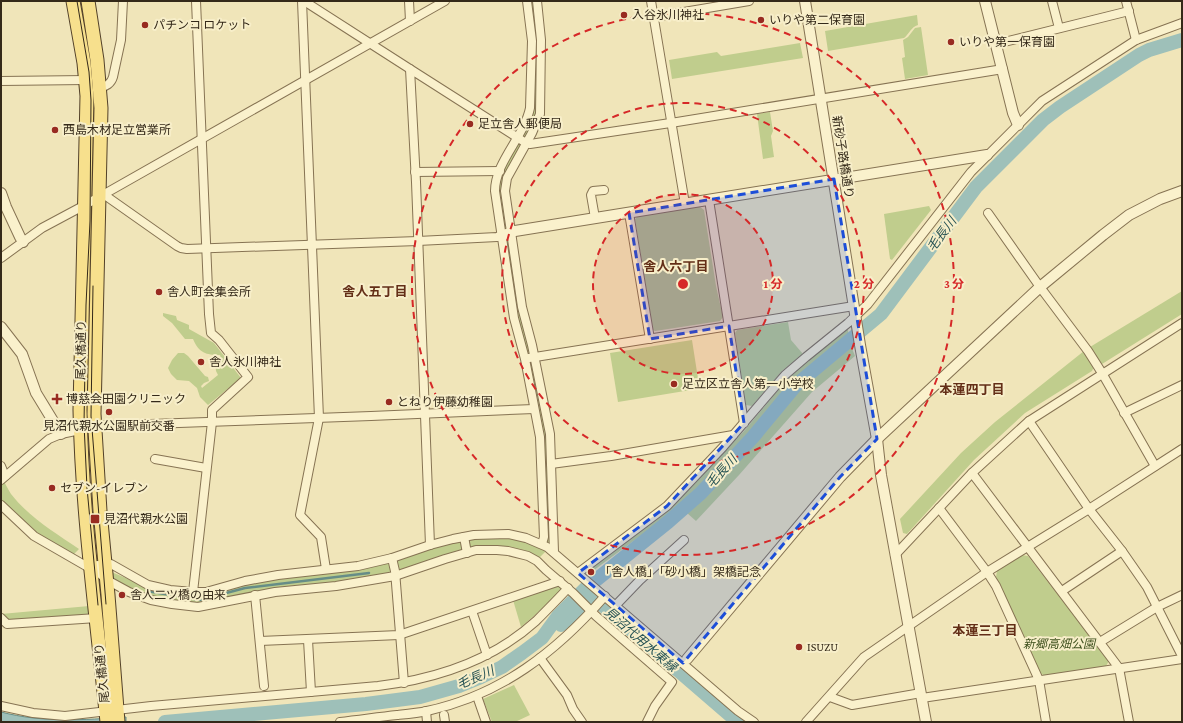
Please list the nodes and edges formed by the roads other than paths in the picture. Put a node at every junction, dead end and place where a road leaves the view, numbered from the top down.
1 (73, 1) edge
2 (88, 1) edge
3 (123, 1) edge
4 (196, 1) edge
5 (303, 1) edge
6 (409, 1) edge
7 (445, 1) edge
8 (527, 1) edge
9 (537, 1) edge
10 (651, 1) edge
11 (749, 1) edge
12 (805, 1) edge
13 (985, 1) edge
14 (1052, 1) edge
15 (1126, 1) edge
16 (1129, 11) junction
17 (654, 17) junction
18 (410, 21) junction
19 (1182, 23) edge
20 (1059, 28) junction
21 (1136, 40) junction
22 (370, 43) junction
23 (996, 44) junction
24 (410, 69) junction
25 (1003, 69) junction
26 (86, 80) junction
27 (1, 81) edge
28 (305, 81) junction
29 (100, 88) junction
30 (820, 98) junction
31 (671, 122) junction
32 (1018, 125) junction
33 (518, 137) junction
34 (202, 138) junction
35 (526, 143) junction
36 (987, 155) junction
37 (500, 170) junction
38 (415, 172) junction
39 (834, 179) junction
40 (604, 190) dead end
41 (1182, 190) edge
42 (1, 193) edge
43 (99, 197) junction
44 (709, 200) junction
45 (685, 204) junction
46 (85, 205) junction
47 (988, 212) dead end
48 (629, 213) junction
49 (595, 218) junction
50 (506, 234) junction
51 (418, 241) junction
52 (23, 242) junction
53 (312, 244) junction
54 (206, 248) junction
55 (1, 258) edge
56 (1040, 287) junction
57 (854, 306) junction
58 (856, 321) junction
59 (1182, 323) edge
60 (730, 326) junction
61 (1, 327) edge
62 (650, 339) junction
63 (534, 358) junction
64 (525, 359) junction
65 (1102, 373) junction
66 (1182, 385) edge
67 (534, 409) junction
68 (1124, 413) junction
69 (425, 414) junction
70 (319, 418) junction
71 (1029, 421) junction
72 (212, 422) junction
73 (744, 423) junction
74 (95, 426) junction
75 (80, 430) junction
76 (61, 434) junction
77 (733, 436) junction
78 (877, 439) junction
79 (1182, 449) edge
80 (155, 459) dead end
81 (551, 464) junction
82 (1, 466) edge
83 (1155, 466) junction
84 (206, 468) junction
85 (972, 473) junction
86 (3, 478) edge
87 (1, 505) edge
88 (939, 508) junction
89 (1089, 509) junction
90 (464, 537) junction
91 (684, 540) dead end
92 (542, 544) junction
93 (430, 545) junction
94 (1029, 547) junction
95 (1122, 551) junction
96 (554, 552) junction
97 (467, 553) junction
98 (895, 555) junction
99 (392, 558) junction
100 (105, 564) junction
101 (91, 566) junction
102 (326, 569) junction
103 (987, 572) junction
104 (578, 573) junction
105 (395, 576) junction
106 (107, 580) junction
107 (560, 581) junction
108 (571, 590) junction
109 (1062, 591) junction
110 (193, 592) junction
111 (255, 595) junction
112 (1182, 595) edge
113 (604, 598) junction
114 (616, 605) junction
115 (1157, 607) junction
116 (592, 608) junction
117 (472, 611) junction
118 (1, 618) edge
119 (96, 618) junction
120 (908, 626) junction
121 (399, 635) junction
122 (308, 640) junction
123 (260, 641) junction
124 (1100, 642) junction
125 (487, 655) junction
126 (540, 658) junction
127 (1182, 658) edge
128 (685, 661) junction
129 (1119, 668) junction
130 (1039, 680) junction
131 (404, 683) junction
132 (264, 686) dead end
133 (311, 692) junction
134 (922, 695) junction
135 (477, 696) junction
136 (830, 696) junction
137 (1, 706) edge
138 (426, 711) junction
139 (112, 715) edge
140 (359, 721) edge
141 (340, 722) edge
142 (427, 722) edge
143 (486, 722) edge
144 (582, 722) edge
145 (646, 722) edge
146 (754, 722) edge
147 (806, 722) edge
148 (926, 722) edge
149 (1046, 722) edge
150 (1129, 722) edge

1 - 26 main road, 尾久橋通り
2 - 29 main road, 尾久橋通り
3 - 29 street
4 - 34 street
5 - 22 street
5 - 28 street
6 - 18 street
7 - 18 street
8 - 33 street
9 - 35 street
10 - 17 street
11 - 17 street
12 - 30 street, 新砂子路橋通り
13 - 23 street
14 - 20 street
15 - 16 street
16 - 20 street
16 - 21 street
17 - 31 street
18 - 22 street
19 - 21 street
20 - 23 street
21 - 32 street
22 - 24 street
22 - 28 street
23 - 25 street
24 - 33 street
24 - 38 street
25 - 30 street
25 - 32 street
26 - 27 street
26 - 46 main road, 尾久橋通り
28 - 34 street
28 - 53 street
29 - 43 main road, 尾久橋通り
30 - 31 street
30 - 39 street, 新砂子路橋通り
31 - 35 street
31 - 45 street
32 - 36 street
33 - 35 street
33 - 37 street
34 - 43 street
34 - 54 street
35 - 50 street
36 - 39 street
36 - 58 street
37 - 38 street
37 - 50 street
38 - 51 street
39 - 44 street
39 - 57 street, 新砂子路橋通り
40 - 49 street
41 - 56 street
42 - 52 street
43 - 46 street
43 - 54 street
43 - 74 main road, 尾久橋通り
44 - 45 street
44 - 60 street
45 - 48 street
46 - 52 street
46 - 75 main road, 尾久橋通り
47 - 56 street
48 - 49 street
48 - 62 street
49 - 50 street
50 - 51 street
50 - 63 street
50 - 64 street
51 - 53 street
51 - 69 street
52 - 55 street
53 - 54 street
53 - 70 street
54 - 72 street
56 - 65 street
56 - 78 street
57 - 58 street, 新砂子路橋通り
57 - 60 street
58 - 73 street
58 - 78 street, 新砂子路橋通り
59 - 65 street
60 - 62 street
60 - 73 street
61 - 76 street
62 - 63 street
63 - 64 street
63 - 81 street
64 - 67 street
65 - 68 street
65 - 71 street
66 - 68 street
67 - 69 street
67 - 92 street
68 - 83 street
69 - 70 street
69 - 93 street
70 - 72 street
70 - 102 street
71 - 85 street
71 - 89 street
72 - 74 street
72 - 84 street
73 - 77 street
74 - 75 street
74 - 100 main road, 尾久橋通り
75 - 76 street
75 - 101 main road, 尾久橋通り
76 - 86 street
77 - 81 street
77 - 104 street
78 - 98 street, 新砂子路橋通り
78 - 128 street
79 - 83 street
80 - 84 street
81 - 96 street
82 - 86 street
83 - 89 street
84 - 110 street
85 - 88 street
85 - 94 street
87 - 101 street
88 - 98 street
88 - 103 street
89 - 94 street
89 - 95 street
90 - 92 street
90 - 93 street
90 - 97 street
91 - 114 street
92 - 96 street
93 - 99 street
94 - 103 street
94 - 109 street
95 - 109 street
95 - 115 street
96 - 104 street
97 - 105 street
97 - 107 street
98 - 120 street, 新砂子路橋通り
99 - 102 street
99 - 105 street
100 - 101 street
100 - 106 main road, 尾久橋通り
100 - 110 street
101 - 106 street
101 - 119 main road, 尾久橋通り
102 - 110 street
103 - 120 street
103 - 130 street
104 - 113 street
105 - 111 street
105 - 121 street
106 - 111 street
106 - 139 main road, 尾久橋通り
107 - 108 street
107 - 117 street
108 - 116 street
108 - 125 street
109 - 124 street
111 - 123 street
112 - 115 street
113 - 114 street
113 - 116 street
114 - 128 street
115 - 124 street
115 - 127 street
116 - 126 street
116 - 145 street
117 - 121 street
117 - 125 street
118 - 119 street
119 - 139 main road, 尾久橋通り
120 - 134 street, 新砂子路橋通り
120 - 136 street
121 - 122 street
121 - 131 street
122 - 123 street
122 - 133 street
123 - 132 street
124 - 129 street
125 - 131 street
126 - 135 street
126 - 144 street
127 - 129 street
128 - 146 street
129 - 130 street
129 - 150 street
130 - 134 street
130 - 149 street
131 - 133 street
133 - 139 street
134 - 136 street
134 - 148 street, 新砂子路橋通り
135 - 138 street
135 - 143 street
136 - 147 street
137 - 139 street
138 - 140 street
138 - 142 street
140 - 141 street

